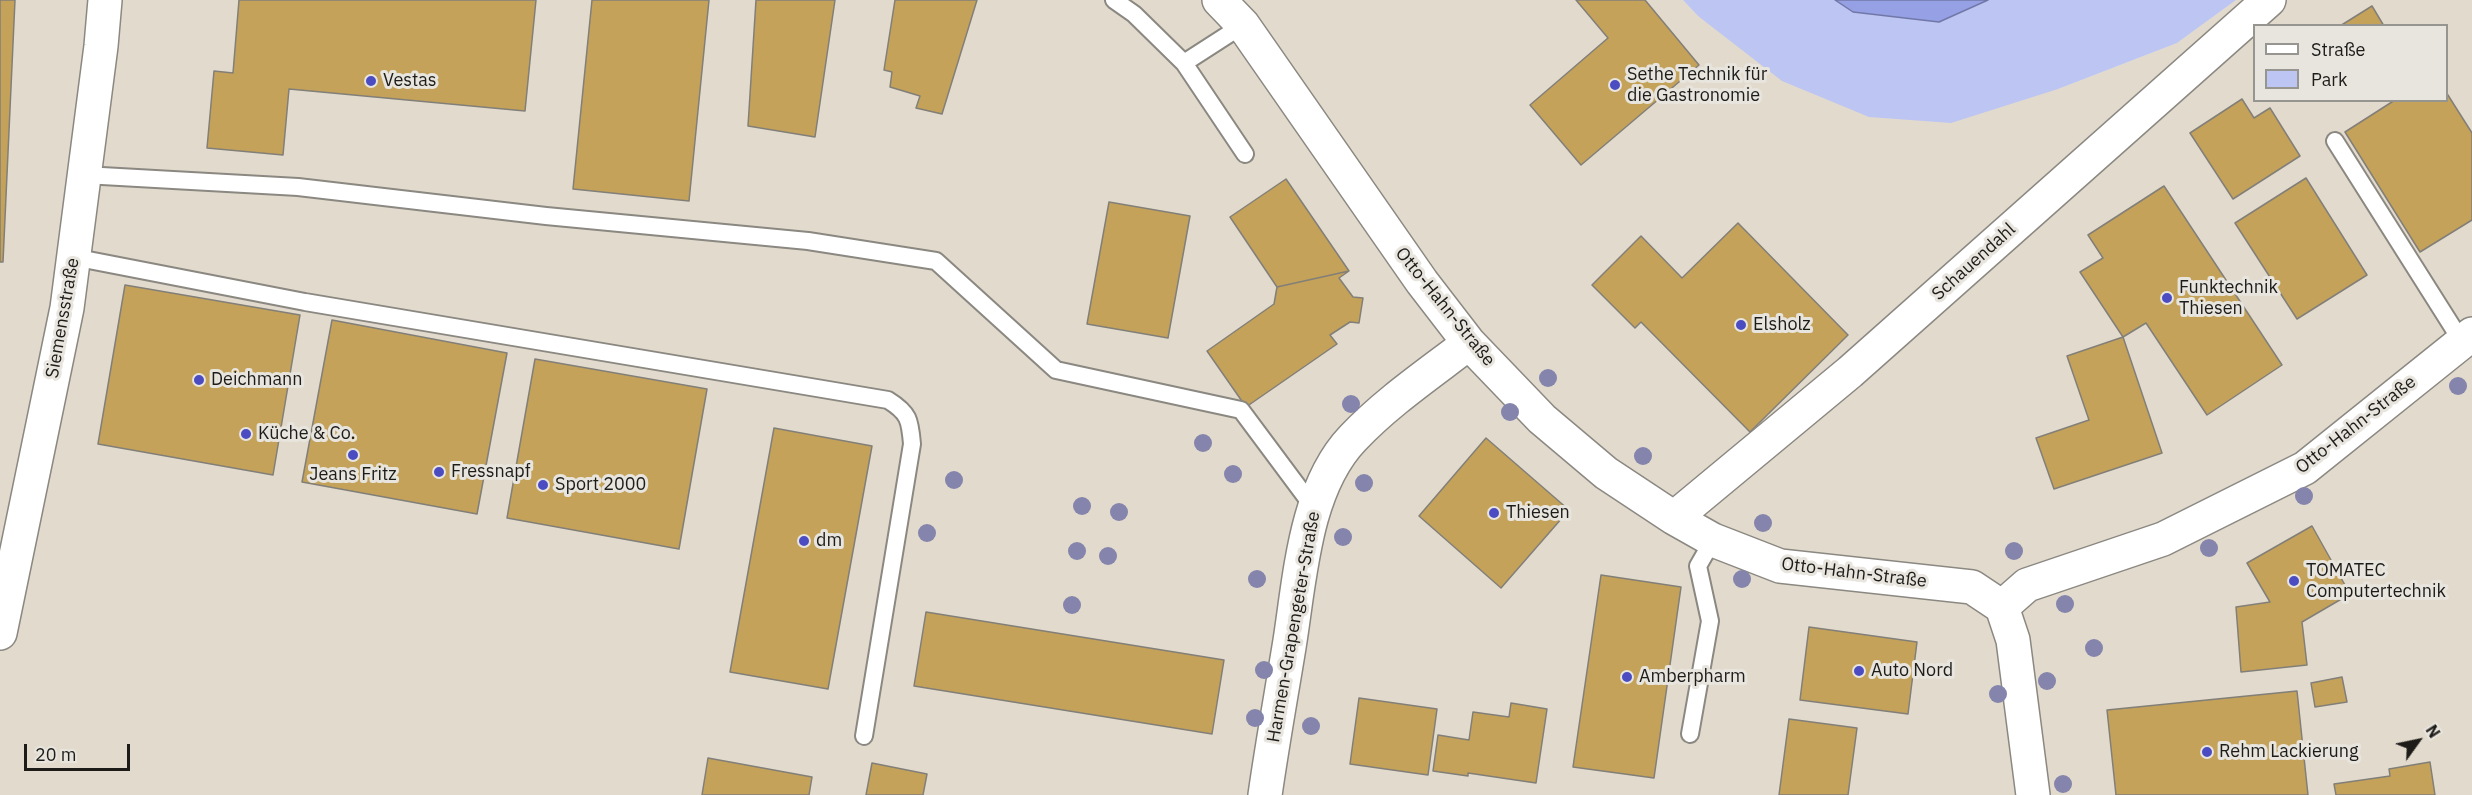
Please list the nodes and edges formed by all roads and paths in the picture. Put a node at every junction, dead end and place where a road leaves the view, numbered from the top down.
1 (105, 0) edge
2 (1114, 0) edge
3 (1219, 0) edge
4 (2269, 0) edge
5 (1243, 25) junction
6 (1184, 63) junction
7 (2335, 141) dead end
8 (1245, 154) dead end
9 (84, 175) junction
10 (73, 257) junction
11 (2467, 338) edge
12 (1469, 343) junction
13 (1314, 508) junction
14 (1674, 518) junction
15 (1713, 540) junction
16 (2002, 608) junction
17 (0, 633) edge
18 (1690, 734) dead end
19 (864, 736) dead end
20 (1264, 795) edge
21 (2033, 795) edge

1 - 9 street, Siemensstraße
2 - 6 lane
3 - 5 street, Otto-Hahn-Straße
4 - 14 street, Schauendahl
5 - 6 lane
5 - 12 street, Otto-Hahn-Straße
6 - 8 lane
7 - 11 lane
9 - 10 street, Siemensstraße
9 - 13 lane
10 - 17 street, Siemensstraße
10 - 19 lane
11 - 16 street, Otto-Hahn-Straße
12 - 13 street, Harmen-Grapengeter-Straße
12 - 14 street, Otto-Hahn-Straße
13 - 20 street, Harmen-Grapengeter-Straße
14 - 15 street, Otto-Hahn-Straße
15 - 16 street, Otto-Hahn-Straße
15 - 18 lane
16 - 21 street

